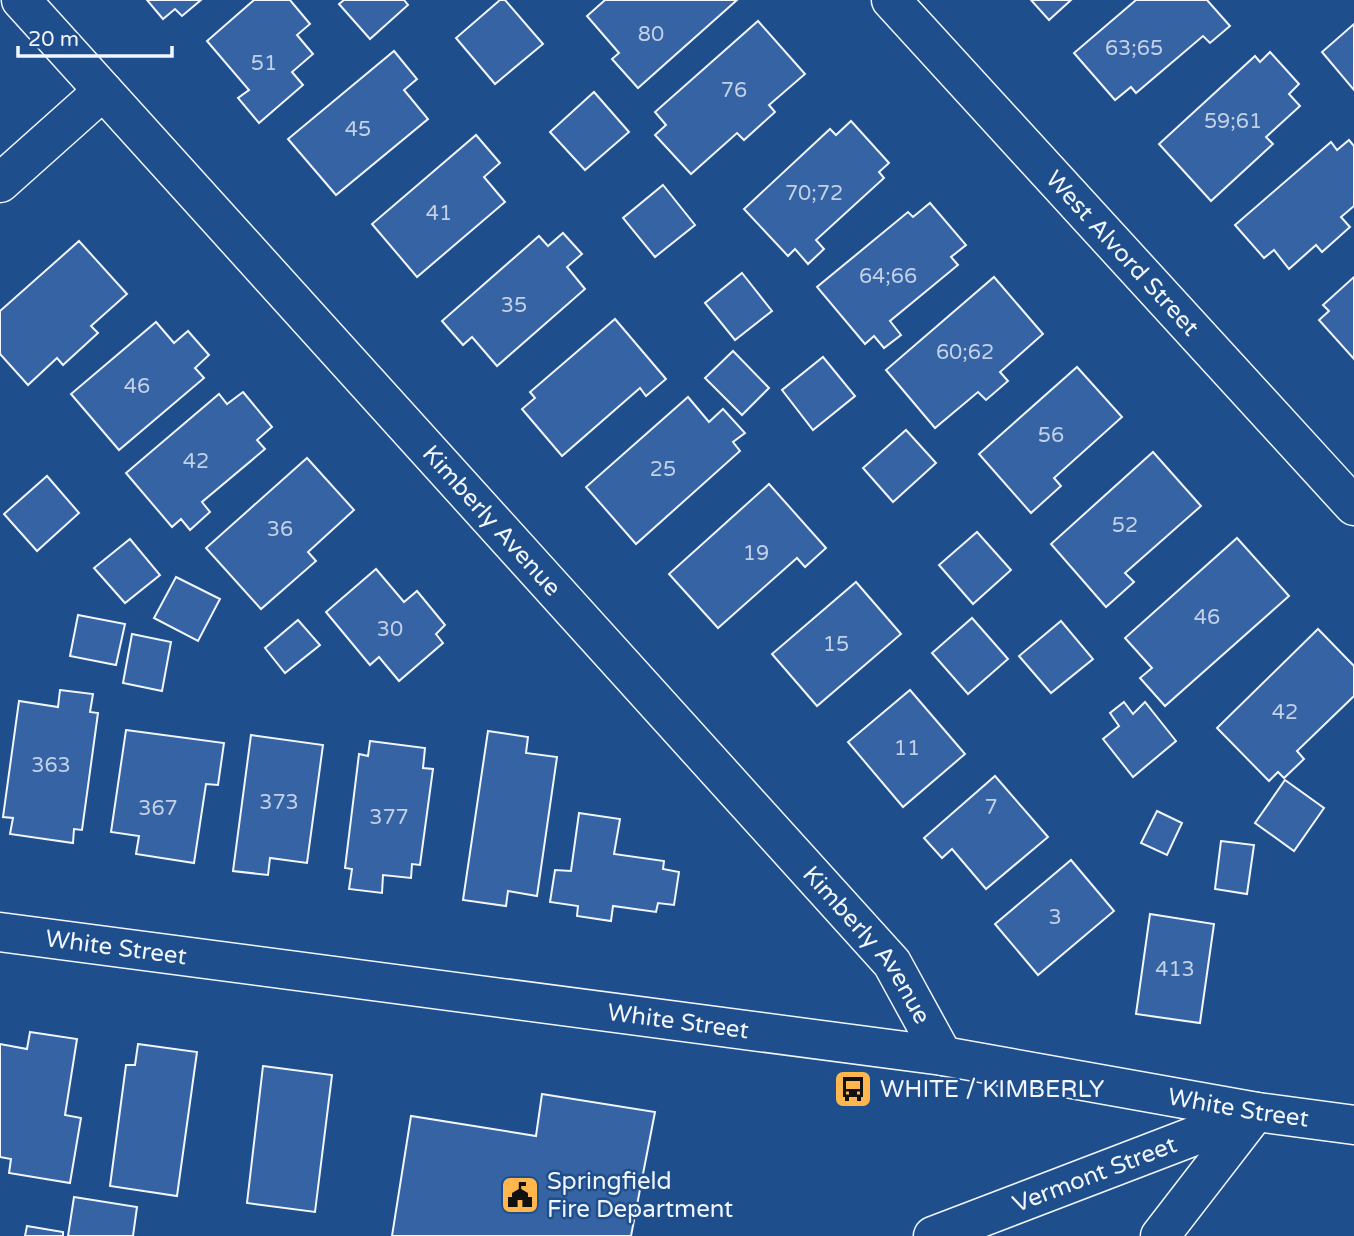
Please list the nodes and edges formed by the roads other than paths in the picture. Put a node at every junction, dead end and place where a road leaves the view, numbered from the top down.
1 (20, 0) edge
2 (891, 0) edge
3 (103, 91) junction
4 (0, 183) edge
5 (1354, 506) edge
6 (0, 932) edge
7 (943, 1056) junction
8 (1257, 1112) junction
9 (1354, 1125) edge
10 (933, 1236) edge
11 (1160, 1236) edge

1 - 3 main road, Kimberly Avenue
2 - 5 main road, West Alvord Street
3 - 4 main road
3 - 7 main road, Kimberly Avenue
6 - 7 main road, White Street
7 - 8 main road, White Street
8 - 9 main road, White Street
8 - 10 main road, Vermont Street
8 - 11 main road

